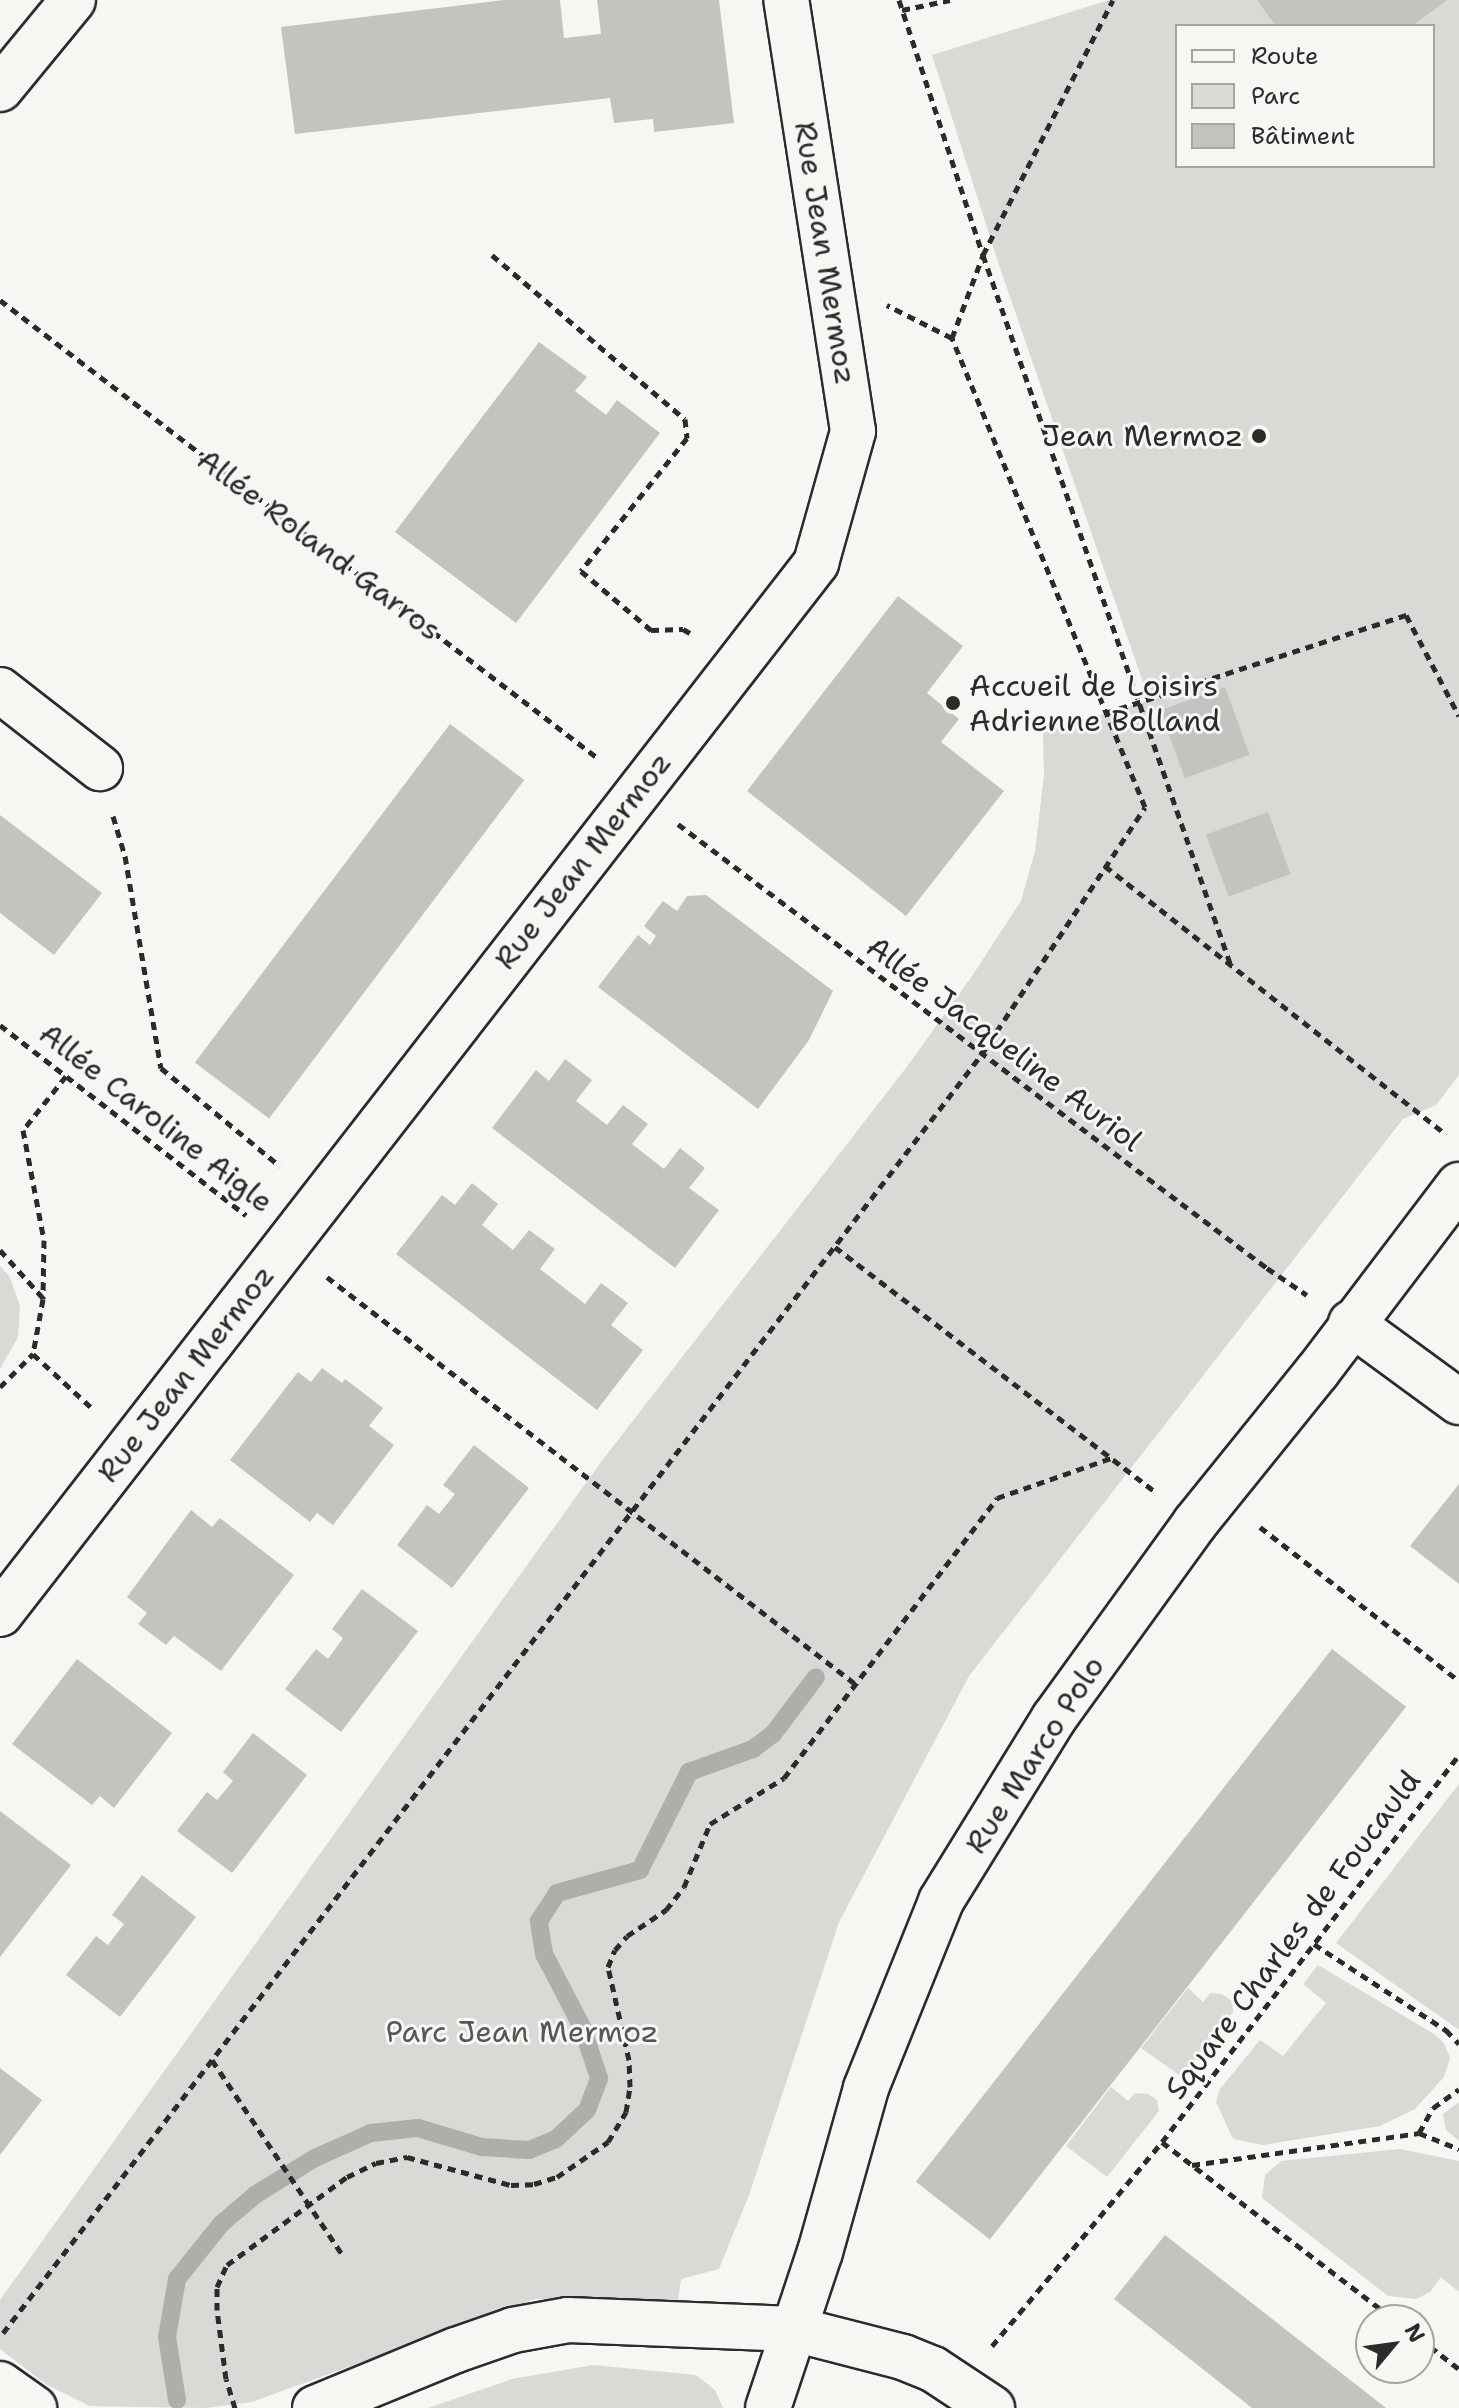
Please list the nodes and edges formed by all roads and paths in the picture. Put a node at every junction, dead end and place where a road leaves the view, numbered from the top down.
1 (73, 0) edge
2 (786, 0) edge
3 (899, 0) edge
4 (950, 0) edge
5 (1113, 0) edge
6 (902, 10) junction
7 (0, 89) edge
8 (492, 255) dead end
9 (983, 255) junction
10 (830, 276) junction
11 (0, 300) edge
12 (952, 338) junction
13 (690, 633) dead end
14 (0, 690) edge
15 (1137, 702) junction
16 (1106, 713) junction
17 (1459, 716) edge
18 (100, 768) joint
19 (636, 792) junction
20 (1105, 866) junction
21 (1231, 966) junction
22 (0, 1025) edge
23 (981, 1055) junction
24 (66, 1076) junction
25 (1447, 1135) dead end
26 (1459, 1185) edge
27 (321, 1200) junction
28 (286, 1245) junction
29 (835, 1247) junction
30 (0, 1250) edge
31 (43, 1299) junction
32 (1351, 1323) junction
33 (33, 1354) junction
34 (0, 1387) edge
35 (1459, 1402) edge
36 (132, 1444) junction
37 (1111, 1458) junction
38 (1207, 1509) junction
39 (631, 1512) junction
40 (0, 1614) edge
41 (1459, 1681) edge
42 (854, 1683) junction
43 (1459, 1755) edge
44 (1314, 1944) junction
45 (1459, 2044) edge
46 (212, 2060) junction
47 (1459, 2089) edge
48 (1419, 2133) junction
49 (1162, 2142) junction
50 (1459, 2149) edge
51 (1191, 2165) junction
52 (308, 2204) junction
53 (343, 2256) dead end
54 (1374, 2304) edge
55 (794, 2329) junction
56 (0, 2337) edge
57 (1435, 2350) edge
58 (1459, 2369) edge
59 (0, 2384) edge
60 (976, 2396) edge
61 (34, 2408) edge
62 (235, 2408) edge
63 (315, 2408) edge
64 (768, 2408) edge

1 - 7 street
2 - 10 street, Rue Jean Mermoz
3 - 6 path
4 - 6 path
5 - 9 path
6 - 9 path
8 - 13 path
9 - 12 path
9 - 15 path
10 - 12 path
10 - 19 street, Rue Jean Mermoz
11 - 19 path, Allée Roland Garros
12 - 16 path
14 - 18 street
15 - 16 path
15 - 17 path
15 - 21 path
16 - 20 path
18 - 27 path
19 - 23 path, Allée Jacqueline Auriol
19 - 27 street, Rue Jean Mermoz
20 - 21 path
20 - 23 path
21 - 25 path
22 - 24 path, Allée Caroline Aigle
23 - 29 path
23 - 32 path, Allée Jacqueline Auriol
24 - 28 path, Allée Caroline Aigle
24 - 31 path
26 - 32 street, Rue Marco Polo
27 - 28 street, Rue Jean Mermoz
28 - 36 street, Rue Jean Mermoz
28 - 39 path, Allée Caroline Aigle
29 - 37 path
29 - 39 path
30 - 31 path
31 - 33 path
32 - 35 street
32 - 38 street, Rue Marco Polo
33 - 34 path
33 - 36 path
36 - 40 street, Rue Jean Mermoz
37 - 38 path
37 - 42 path
38 - 41 path
38 - 55 street, Rue Marco Polo
39 - 42 path, Allée Caroline Aigle
39 - 46 path
42 - 52 path
43 - 44 path, Square Charles de Foucauld
44 - 45 path
44 - 49 path, Square Charles de Foucauld
46 - 52 path
46 - 56 path
47 - 48 path
48 - 50 path
48 - 51 path
49 - 51 path, Square Charles de Foucauld
49 - 60 path, Square Charles de Foucauld
51 - 54 path, Square Charles de Foucauld
52 - 53 path
52 - 62 path
55 - 60 street
55 - 63 street
55 - 64 street, Rue Marco Polo
57 - 58 path
59 - 61 street

